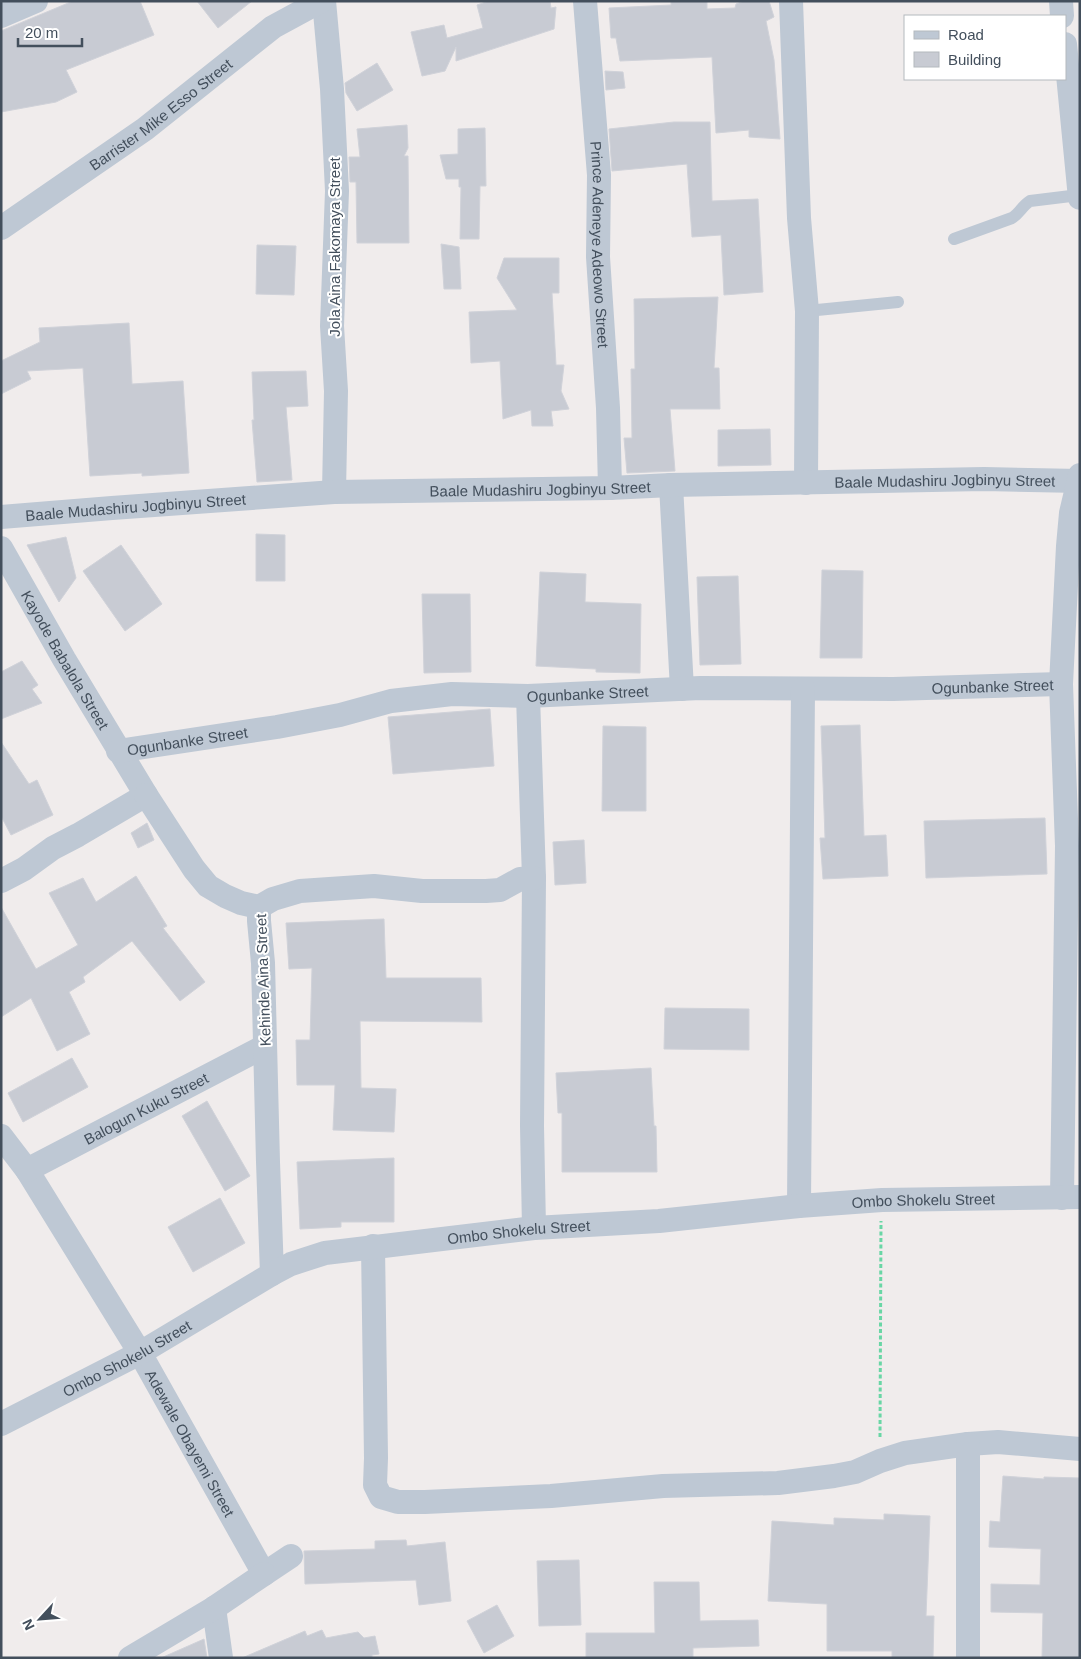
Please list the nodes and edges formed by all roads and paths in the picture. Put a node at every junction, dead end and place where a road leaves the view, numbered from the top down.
1 (36, 1) edge
2 (323, 1) edge
3 (585, 1) edge
4 (791, 1) edge
5 (1061, 1) edge
6 (1062, 15) edge
7 (1, 16) edge
8 (1066, 54) edge
9 (1080, 197) edge
10 (1, 228) edge
11 (954, 239) dead end
12 (898, 302) dead end
13 (807, 311) junction
14 (1079, 479) edge
15 (806, 483) junction
16 (671, 486) junction
17 (610, 488) junction
18 (334, 492) junction
19 (1, 518) edge
20 (1, 548) edge
21 (1061, 684) junction
22 (682, 689) junction
23 (803, 689) junction
24 (528, 696) junction
25 (118, 751) junction
26 (146, 795) junction
27 (1072, 799) edge
28 (534, 878) junction
29 (1, 881) edge
30 (259, 907) junction
31 (265, 1046) junction
32 (1, 1136) edge
33 (27, 1170) junction
34 (1071, 1197) edge
35 (882, 1200) junction
36 (799, 1206) junction
37 (534, 1228) junction
38 (373, 1246) junction
39 (272, 1274) junction
40 (140, 1353) junction
41 (1, 1424) edge
42 (968, 1444) junction
43 (1080, 1449) edge
44 (880, 1461) junction
45 (291, 1556) dead end
46 (264, 1574) junction
47 (214, 1608) junction
48 (130, 1658) edge
49 (221, 1658) edge
50 (968, 1658) edge

1 - 7 street
2 - 10 street, Barrister Mike Esso Street
2 - 18 street, Jola Aina Fakomaya Street
3 - 17 street, Prince Adeneye Adeowo Street
4 - 13 street
5 - 6 street
8 - 9 street
9 - 11 lane
12 - 13 lane
13 - 15 street
14 - 15 street, Baale Mudashiru Jogbinyu Street
14 - 21 street
15 - 16 street, Baale Mudashiru Jogbinyu Street
16 - 17 street, Baale Mudashiru Jogbinyu Street
16 - 22 street
17 - 18 street, Baale Mudashiru Jogbinyu Street
18 - 19 street, Baale Mudashiru Jogbinyu Street
20 - 25 street, Kayode Babalola Street
21 - 23 street, Ogunbanke Street
21 - 27 street
22 - 23 street, Ogunbanke Street
22 - 24 street, Ogunbanke Street
23 - 36 street
24 - 25 street, Ogunbanke Street
24 - 28 street
25 - 26 street, Kayode Babalola Street
26 - 29 street
26 - 30 street, Kayode Babalola Street
27 - 34 street
28 - 30 street, Kehinde Aina Street
28 - 37 street
30 - 31 street, Kehinde Aina Street
31 - 33 street, Balogun Kuku Street
31 - 39 street, Kehinde Aina Street
32 - 33 street, Adewale Obayemi Street
33 - 40 street, Adewale Obayemi Street
34 - 35 street, Ombo Shokelu Street
35 - 36 street, Ombo Shokelu Street
35 - 44 path
36 - 37 street, Ombo Shokelu Street
37 - 38 street, Ombo Shokelu Street
38 - 39 street, Ombo Shokelu Street
38 - 44 street
39 - 40 street, Ombo Shokelu Street
40 - 41 street, Ombo Shokelu Street
40 - 46 street, Adewale Obayemi Street
42 - 43 street
42 - 44 street
42 - 50 street
45 - 46 street
46 - 47 street
47 - 48 street
47 - 49 street

